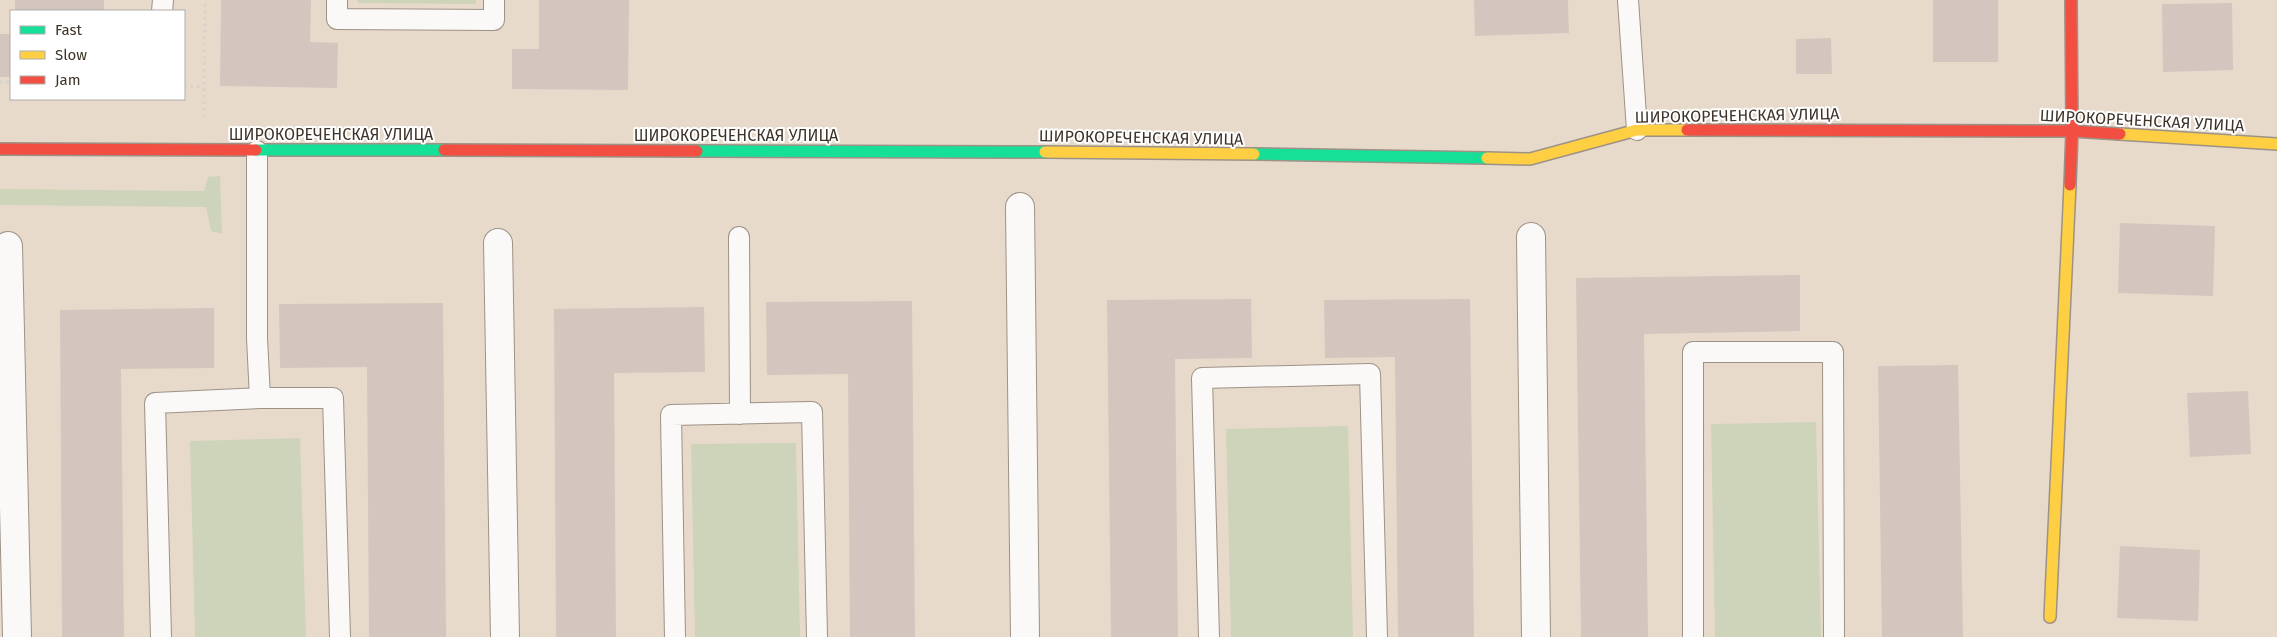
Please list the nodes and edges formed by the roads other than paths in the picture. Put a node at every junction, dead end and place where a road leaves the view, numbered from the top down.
1 (337, 0) edge
2 (494, 0) edge
3 (1628, 0) edge
4 (2071, 0) edge
5 (1637, 130) junction
6 (2072, 131) junction
7 (2277, 144) edge
8 (0, 149) edge
9 (257, 151) junction
10 (1020, 207) dead end
11 (739, 237) dead end
12 (1531, 237) dead end
13 (498, 243) dead end
14 (8, 246) dead end
15 (260, 398) junction
16 (740, 414) junction
17 (2050, 617) dead end
18 (17, 637) edge
19 (161, 637) edge
20 (340, 637) edge
21 (505, 637) edge
22 (675, 637) edge
23 (817, 637) edge
24 (1025, 637) edge
25 (1209, 637) edge
26 (1377, 637) edge
27 (1536, 637) edge
28 (1693, 637) edge
29 (1834, 637) edge

1 - 2 lane
3 - 5 lane
4 - 6 street
5 - 6 street, ШИРОКОРЕЧЕНСКАЯ УЛИЦА
5 - 9 street, ШИРОКОРЕЧЕНСКАЯ УЛИЦА
6 - 7 street, ШИРОКОРЕЧЕНСКАЯ УЛИЦА
6 - 17 street
8 - 9 street, ШИРОКОРЕЧЕНСКАЯ УЛИЦА
9 - 15 lane
10 - 24 street
11 - 16 lane
12 - 27 street
13 - 21 street
14 - 18 street
15 - 19 lane
15 - 20 lane
16 - 22 lane
16 - 23 lane
25 - 26 lane
28 - 29 lane

